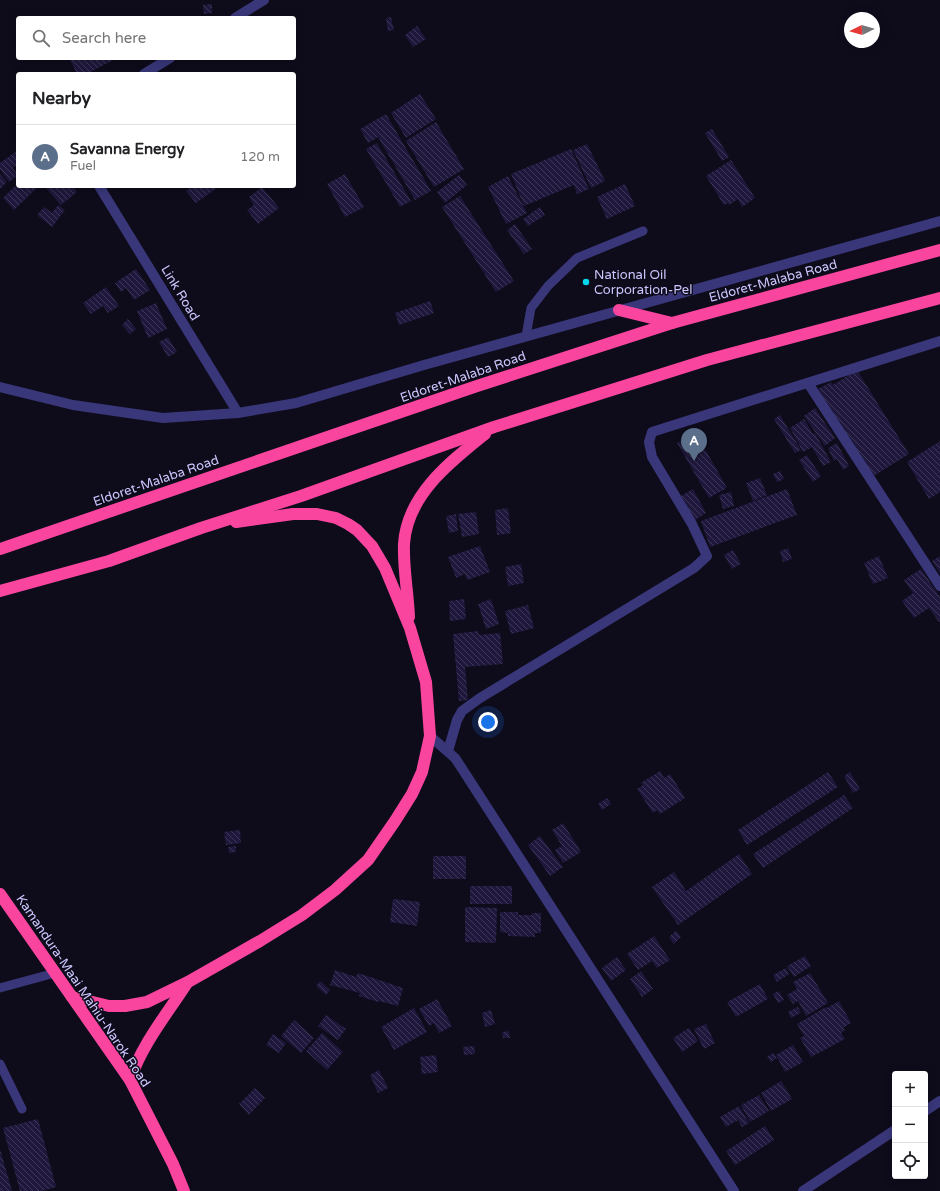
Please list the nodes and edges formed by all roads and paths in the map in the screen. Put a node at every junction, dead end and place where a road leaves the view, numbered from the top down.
1 (264, 0) edge
2 (238, 16) edge
3 (167, 60) edge
4 (147, 72) edge
5 (100, 188) edge
6 (940, 221) edge
7 (643, 231) dead end
8 (940, 250) edge
9 (940, 298) edge
10 (619, 310) junction
11 (672, 323) junction
12 (526, 336) junction
13 (940, 341) edge
14 (808, 383) junction
15 (0, 387) edge
16 (238, 413) junction
17 (494, 427) junction
18 (201, 528) junction
19 (0, 549) edge
20 (940, 586) edge
21 (0, 591) edge
22 (410, 628) junction
23 (430, 736) junction
24 (448, 751) junction
25 (0, 894) edge
26 (55, 973) junction
27 (188, 982) junction
28 (0, 988) edge
29 (72, 997) junction
30 (0, 1064) edge
31 (130, 1080) junction
32 (940, 1101) edge
33 (22, 1109) dead end
34 (928, 1109) edge
35 (892, 1132) edge
36 (184, 1191) edge
37 (734, 1191) edge
38 (803, 1191) edge

1 - 2 street
3 - 4 street
5 - 16 street, Link Road
6 - 10 street, Eldoret-Malaba Road
7 - 12 lane
8 - 11 highway, Eldoret-Malaba Road
9 - 17 highway
10 - 11 highway
10 - 12 street, Eldoret-Malaba Road
11 - 19 highway, Eldoret-Malaba Road
12 - 16 street, Eldoret-Malaba Road
13 - 14 street
14 - 20 street
14 - 24 street
15 - 16 street, Eldoret-Malaba Road
17 - 18 highway
17 - 22 highway
18 - 21 highway
18 - 22 highway
22 - 23 highway
23 - 24 street
23 - 27 highway
24 - 37 street
25 - 26 highway, Kamandura-Maai Mahiu-Narok Road
26 - 28 lane
26 - 29 highway, Kamandura-Maai Mahiu-Narok Road
27 - 29 highway
27 - 31 highway
29 - 31 highway, Kamandura-Maai Mahiu-Narok Road
30 - 33 lane
31 - 36 highway, Kamandura-Maai Mahiu-Narok Road
32 - 34 street
35 - 38 street

